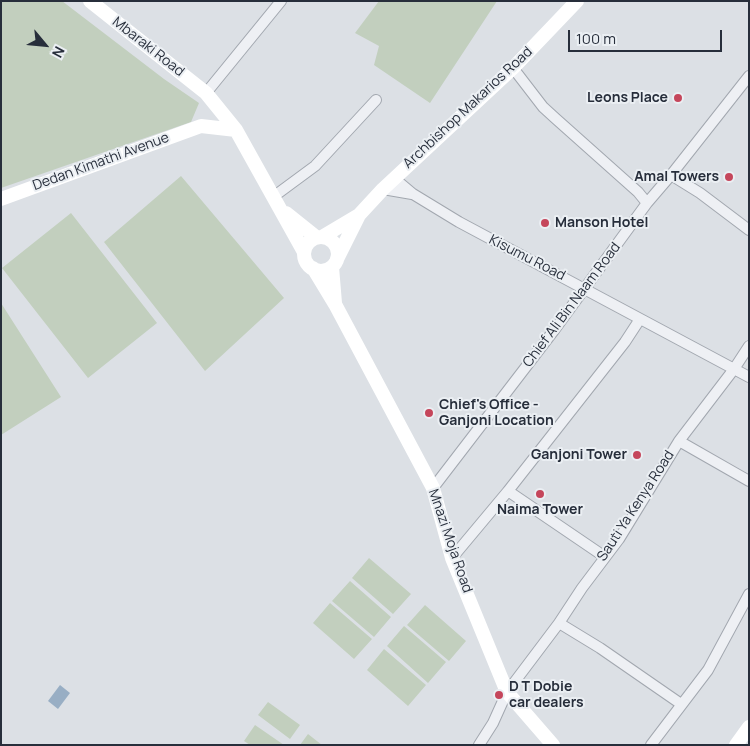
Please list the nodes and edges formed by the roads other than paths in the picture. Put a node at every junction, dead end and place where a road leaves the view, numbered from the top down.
1 (90, 1) edge
2 (281, 1) edge
3 (577, 1) edge
4 (513, 68) junction
5 (749, 76) edge
6 (208, 96) junction
7 (376, 100) dead end
8 (201, 126) junction
9 (236, 130) junction
10 (671, 175) junction
11 (394, 178) junction
12 (384, 189) junction
13 (413, 194) junction
14 (1, 199) edge
15 (276, 202) junction
16 (647, 203) junction
17 (359, 215) junction
18 (749, 230) edge
19 (319, 237) junction
20 (304, 252) junction
21 (334, 263) junction
22 (313, 268) junction
23 (584, 288) junction
24 (336, 306) junction
25 (640, 319) junction
26 (749, 346) edge
27 (734, 369) junction
28 (749, 377) edge
29 (679, 441) junction
30 (749, 481) edge
31 (433, 488) junction
32 (508, 491) junction
33 (605, 557) junction
34 (452, 558) junction
35 (749, 594) edge
36 (560, 623) junction
37 (507, 692) junction
38 (681, 704) junction
39 (749, 727) edge
40 (479, 745) edge
41 (554, 745) edge
42 (652, 745) edge
43 (736, 745) edge

1 - 6 main road, Mbaraki Road
2 - 6 street
3 - 4 main road, Archbishop Makarios Road
4 - 11 main road, Archbishop Makarios Road
4 - 16 street
5 - 10 street, Chief Ali Bin Naam Road
6 - 8 main road
6 - 9 main road
7 - 15 street
8 - 9 main road, Dedan Kimathi Avenue
8 - 14 main road, Dedan Kimathi Avenue
9 - 15 main road
10 - 16 street, Chief Ali Bin Naam Road
10 - 18 street
11 - 12 main road, Archbishop Makarios Road
11 - 13 street, Kisumu Road
12 - 13 street, Kisumu Road
12 - 17 main road, Archbishop Makarios Road
13 - 23 street, Kisumu Road
15 - 19 main road
15 - 20 main road
16 - 23 street, Chief Ali Bin Naam Road
17 - 19 main road
17 - 21 main road
19 - 20 main road
19 - 21 main road
20 - 22 main road
21 - 22 main road
21 - 24 main road
22 - 24 main road, Mnazi Moja Road
23 - 25 street, Kisumu Road
23 - 31 street, Chief Ali Bin Naam Road
24 - 31 main road, Mnazi Moja Road
25 - 27 street, Kisumu Road
25 - 32 street
26 - 27 street, Sauti Ya Kenya Road
27 - 28 street, Kisumu Road
27 - 29 street, Sauti Ya Kenya Road
29 - 30 street
29 - 33 street, Sauti Ya Kenya Road
31 - 34 main road, Mnazi Moja Road
32 - 33 street
32 - 34 street
33 - 36 street, Sauti Ya Kenya Road
34 - 37 main road, Mnazi Moja Road
35 - 38 street
36 - 37 street, Sauti Ya Kenya Road
36 - 38 street
37 - 40 street, Sauti Ya Kenya Road
37 - 41 main road, Mnazi Moja Road
38 - 42 street
39 - 43 main road

